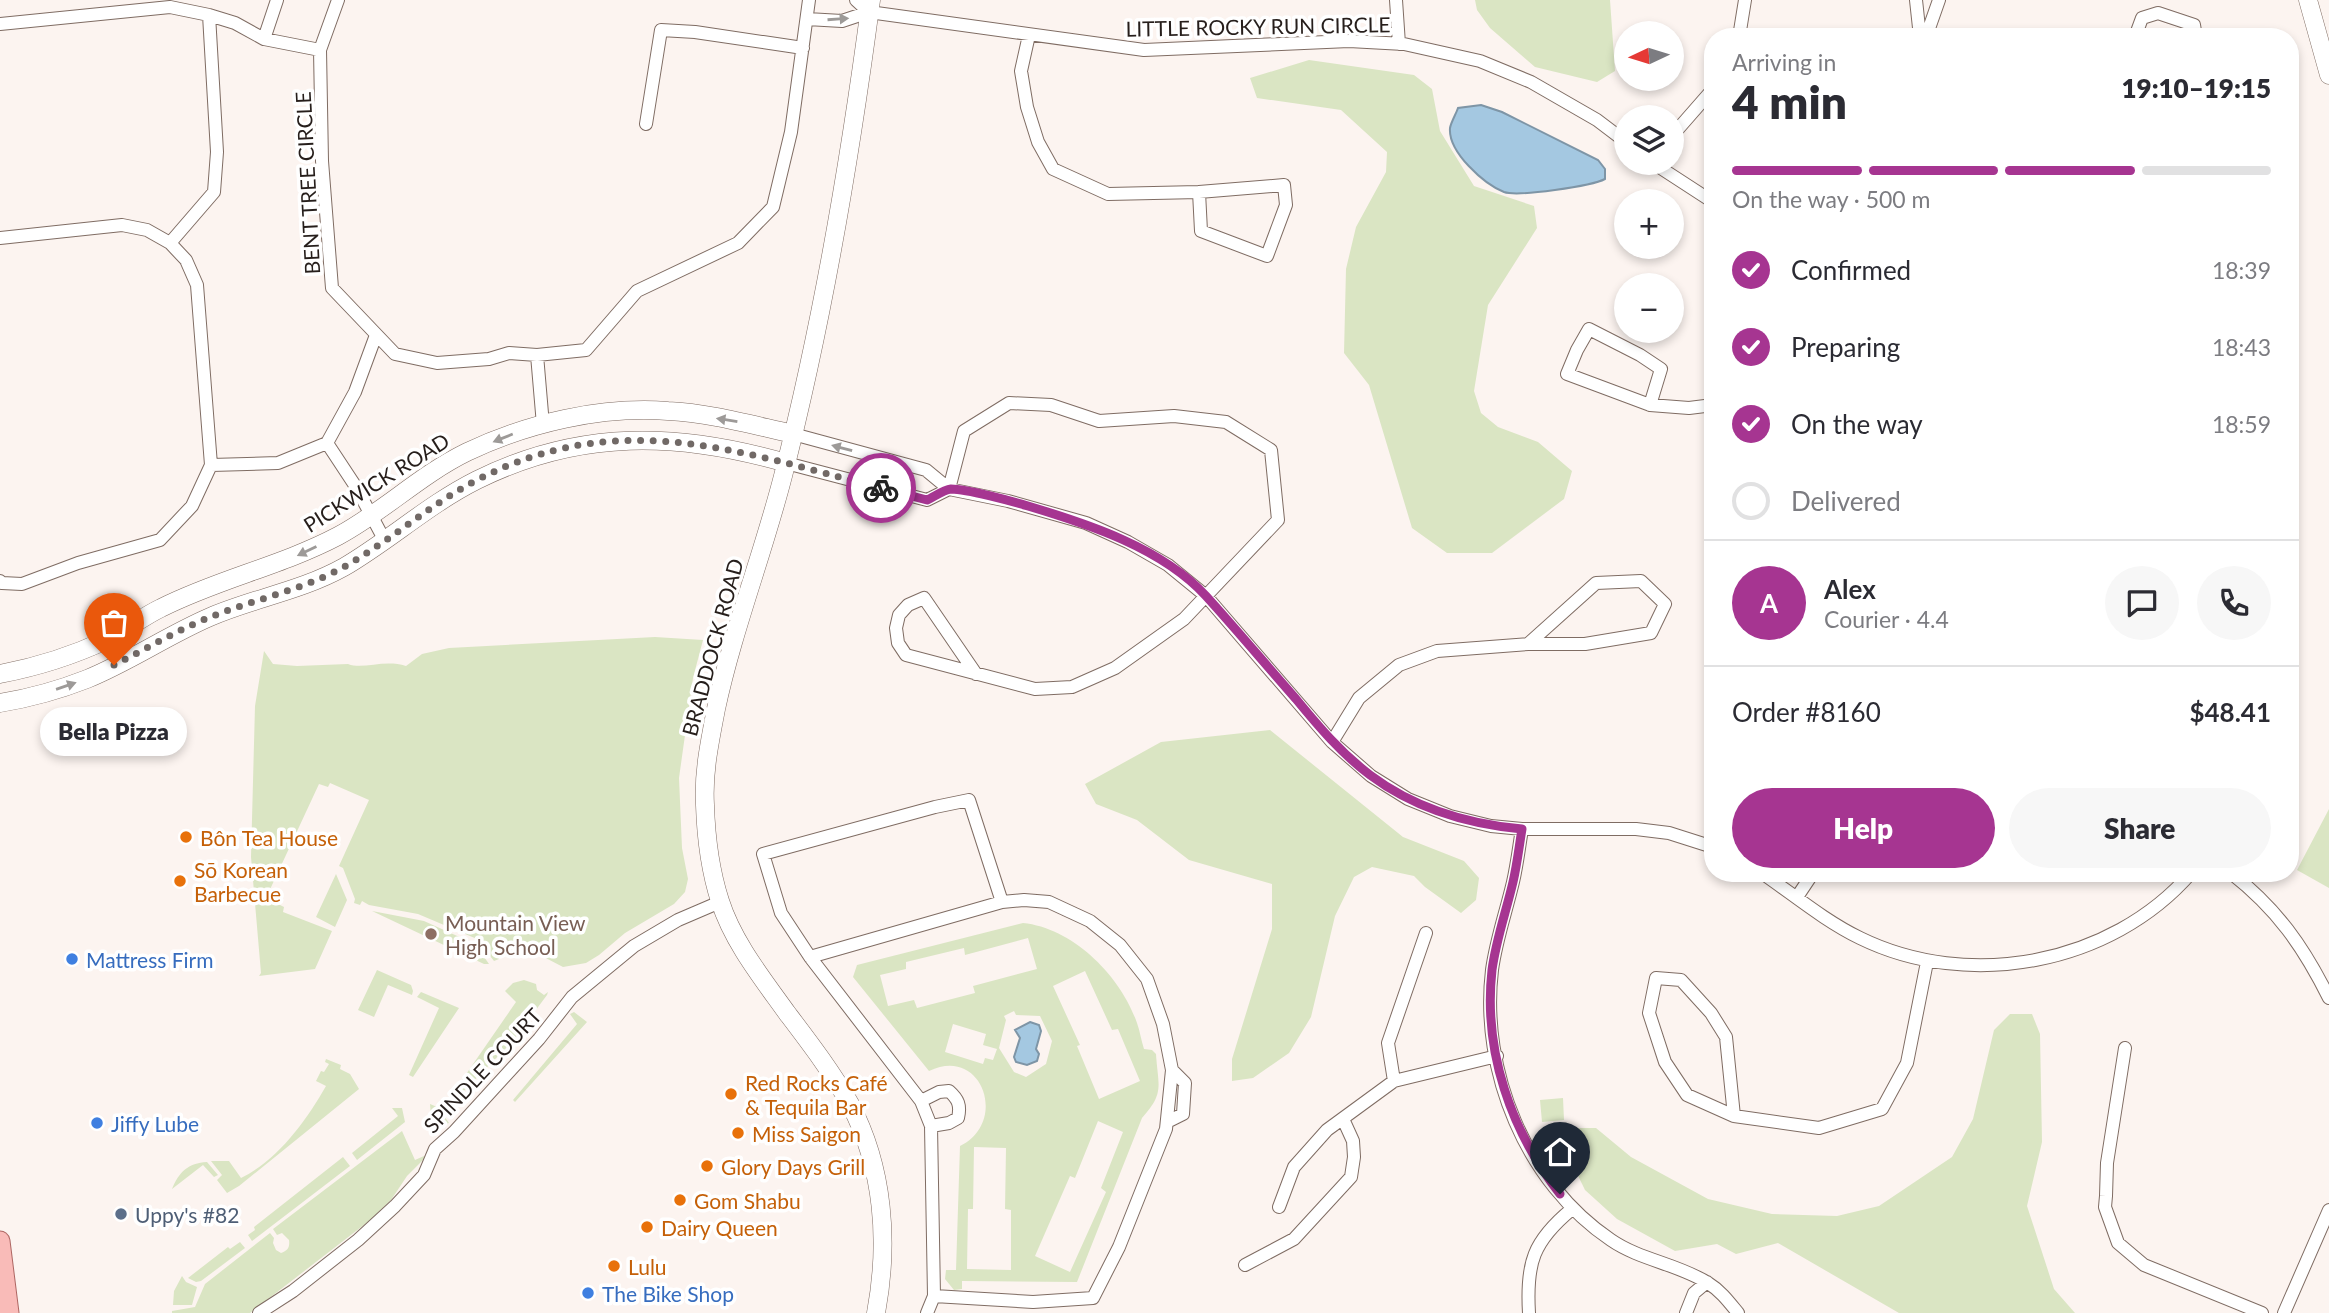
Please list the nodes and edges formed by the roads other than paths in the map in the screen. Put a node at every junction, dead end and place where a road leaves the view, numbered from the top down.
1 (277, 0) edge
2 (338, 0) edge
3 (809, 0) edge
4 (1396, 0) edge
5 (1745, 0) edge
6 (1916, 0) edge
7 (1939, 0) edge
8 (2308, 0) edge
9 (865, 4) edge
10 (110, 6) edge
11 (209, 15) junction
12 (807, 19) junction
13 (0, 24) edge
14 (1741, 28) edge
15 (1919, 28) edge
16 (1929, 28) edge
17 (2138, 28) edge
18 (2194, 28) edge
19 (1029, 35) junction
20 (264, 39) junction
21 (1399, 44) junction
22 (803, 48) junction
23 (320, 50) junction
24 (2329, 75) edge
25 (1704, 99) edge
26 (1684, 122) edge
27 (646, 124) dead end
28 (1614, 133) edge
29 (1671, 175) edge
30 (1199, 191) junction
31 (1704, 196) edge
32 (0, 238) edge
33 (170, 243) junction
34 (376, 335) junction
35 (537, 355) junction
36 (1650, 405) junction
37 (1704, 406) edge
38 (543, 425) junction
39 (793, 434) junction
40 (327, 443) junction
41 (786, 463) junction
42 (211, 465) junction
43 (949, 489) junction
44 (371, 514) junction
45 (385, 541) junction
46 (0, 581) edge
47 (1206, 596) junction
48 (1528, 643) junction
49 (0, 674) edge
50 (976, 674) junction
51 (0, 703) edge
52 (1332, 742) junction
53 (1522, 829) junction
54 (1704, 844) edge
55 (1775, 882) edge
56 (1806, 882) edge
57 (2182, 882) edge
58 (2242, 882) edge
59 (1797, 897) junction
60 (720, 902) junction
61 (1002, 902) junction
62 (1426, 933) dead end
63 (810, 957) junction
64 (1927, 962) junction
65 (2329, 998) edge
66 (2125, 1048) dead end
67 (1497, 1056) junction
68 (1394, 1081) junction
69 (921, 1101) junction
70 (1734, 1116) junction
71 (1343, 1119) junction
72 (931, 1126) junction
73 (1279, 1207) dead end
74 (1572, 1209) junction
75 (2329, 1210) edge
76 (0, 1241) edge
77 (1245, 1265) dead end
78 (1707, 1282) junction
79 (934, 1296) junction
80 (9, 1313) edge
81 (259, 1313) edge
82 (876, 1313) edge
83 (927, 1313) edge
84 (1529, 1313) edge
85 (1686, 1313) edge
86 (1738, 1313) edge
87 (2262, 1313) edge
88 (2284, 1313) edge

1 - 20 street
2 - 23 street, BENT TREE CIRCLE
3 - 12 street, BENT TREE CIRCLE
4 - 21 street
5 - 14 street
6 - 15 street
7 - 16 street
8 - 24 street
12 -> 9 street
9 - 19 street, LITTLE ROCKY RUN CIRCLE
9 - 39 street, BRADDOCK ROAD
10 - 11 street
10 - 13 street
11 - 20 street
11 - 33 street
12 - 22 street, BENT TREE CIRCLE
17 - 18 street
19 - 21 street, LITTLE ROCKY RUN CIRCLE
19 - 30 street
20 - 23 street
21 - 28 street, LITTLE ROCKY RUN CIRCLE
22 - 27 street
22 - 35 street, BENT TREE CIRCLE
23 - 34 street, BENT TREE CIRCLE
25 - 26 street
29 - 31 street
30 - 30 street
32 - 33 street
33 - 42 street
34 - 35 street, BENT TREE CIRCLE
34 - 40 street
35 - 38 street
36 - 36 street
36 - 37 street
39 -> 38 street, PICKWICK ROAD
38 -> 44 street, PICKWICK ROAD
39 - 41 street, BRADDOCK ROAD
43 -> 39 street
40 - 42 street
40 - 44 street
41 - 43 street
41 - 45 street
41 - 60 street, BRADDOCK ROAD
42 - 46 street
43 - 47 street
43 - 47 street
44 - 45 street
44 -> 49 street, PICKWICK ROAD
51 -> 45 street
47 - 50 street
47 - 52 street
48 - 48 street
48 - 52 street
50 - 50 street
52 - 53 street
53 - 54 street
53 - 67 street
55 - 59 street
56 - 59 street
57 - 64 street
58 - 65 street
59 - 64 street
60 - 81 street, SPINDLE COURT
60 - 82 street, BRADDOCK ROAD
61 - 63 street
61 - 63 street
61 - 79 street
62 - 68 street
63 - 69 street
64 - 70 street
66 - 87 street
67 - 68 street
67 - 74 street
68 - 71 street
69 - 72 street
69 - 72 street
70 - 70 street
71 - 73 street
71 - 77 street
72 - 79 street
74 - 78 street
74 - 84 street
75 - 88 street
76 - 80 main road
78 - 85 street
78 - 86 street
79 - 83 street

